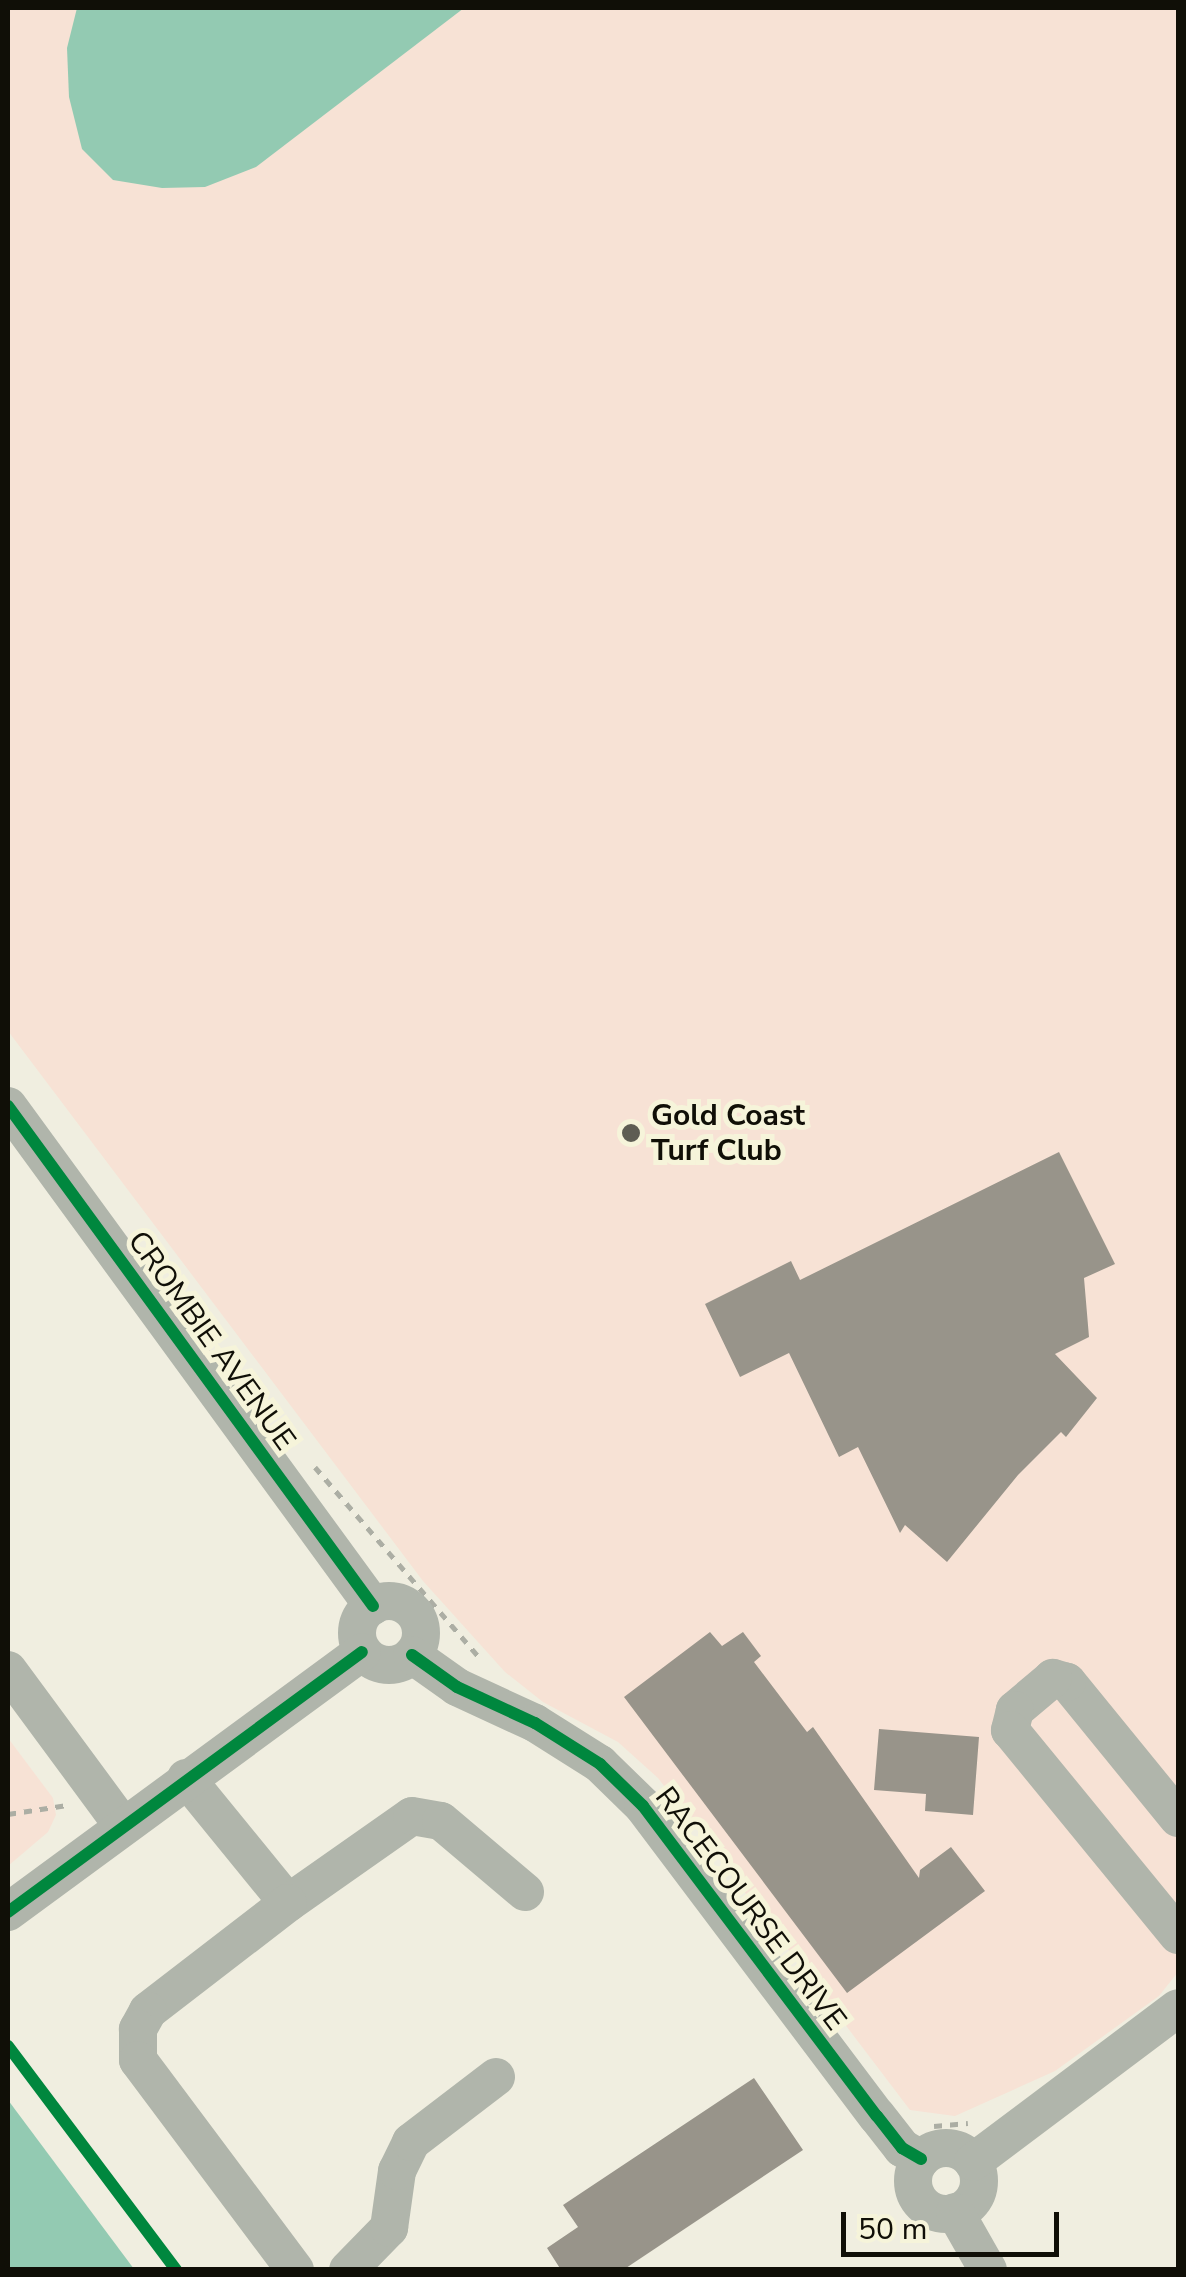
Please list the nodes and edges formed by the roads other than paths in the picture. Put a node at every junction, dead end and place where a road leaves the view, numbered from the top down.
1 (8, 1106) edge
2 (373, 1606) junction
3 (362, 1652) junction
4 (412, 1655) junction
5 (8, 1670) edge
6 (186, 1778) junction
7 (1178, 1818) edge
8 (121, 1824) junction
9 (525, 1892) dead end
10 (288, 1903) junction
11 (8, 1912) edge
12 (1178, 1935) edge
13 (1178, 2008) edge
14 (496, 2077) dead end
15 (921, 2159) junction
16 (973, 2162) junction
17 (955, 2212) junction
18 (295, 2270) edge
19 (348, 2270) edge
20 (988, 2270) edge

1 - 2 street, CROMBIE AVENUE
2 - 3 street
2 - 4 street
3 - 4 street
3 - 6 street
4 - 15 street, RACECOURSE DRIVE
5 - 8 street
6 - 8 street
6 - 10 street
7 - 12 street
8 - 11 street
9 - 10 street
10 - 18 street
13 - 16 street
14 - 19 street
15 - 16 street
15 - 17 street
16 - 17 street
17 - 20 street

